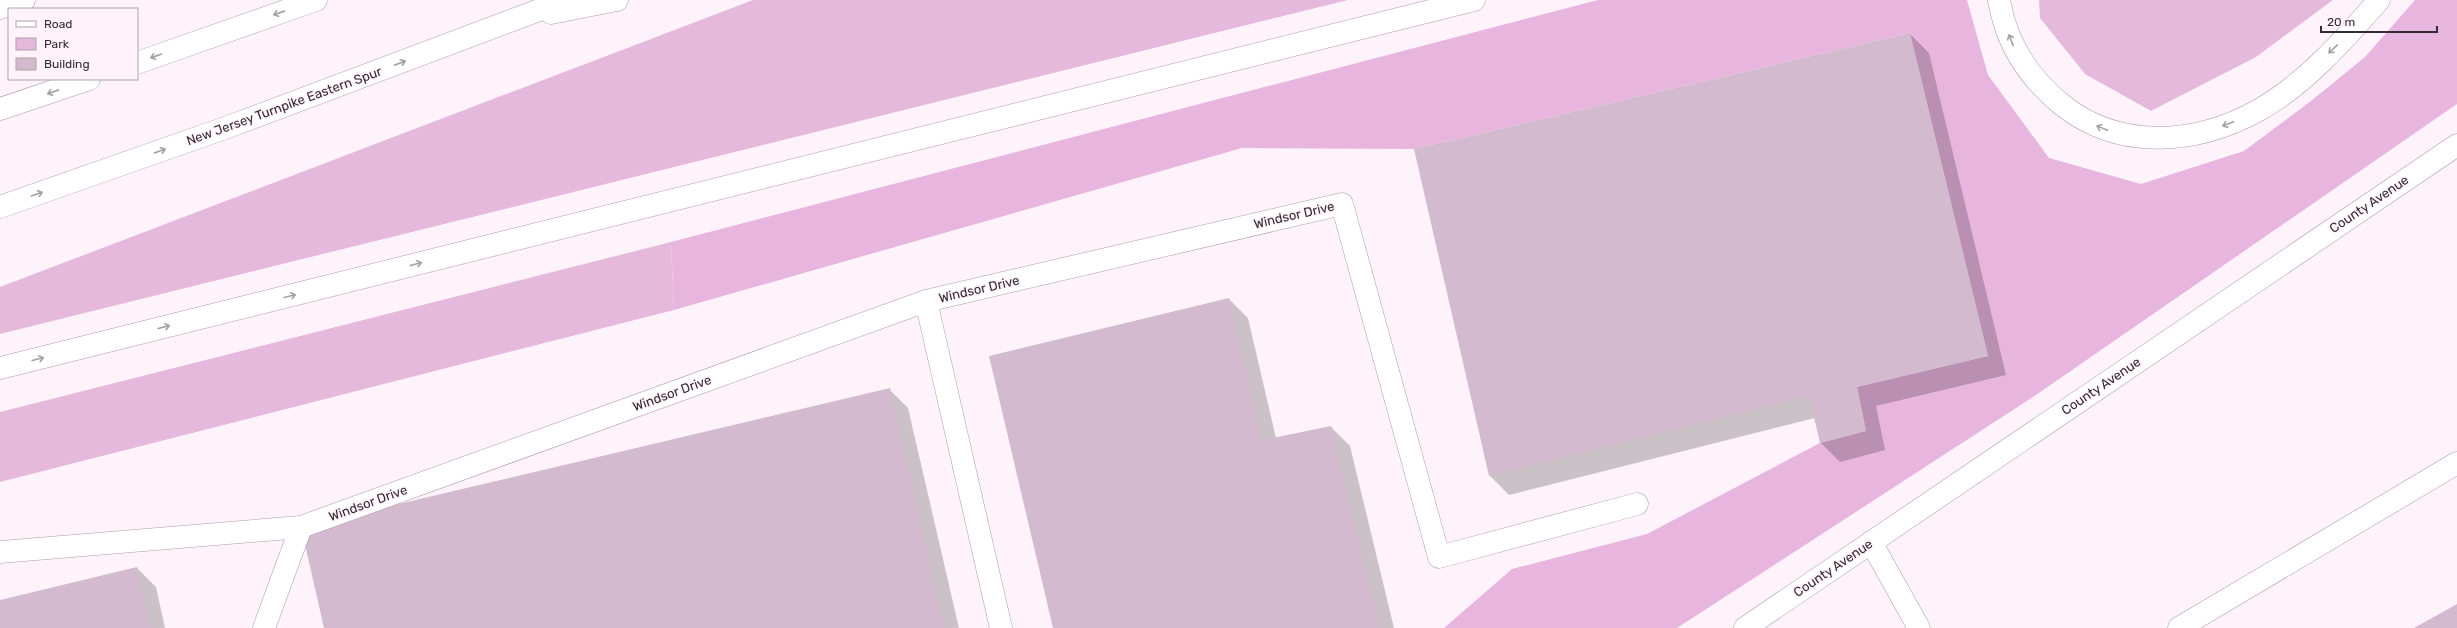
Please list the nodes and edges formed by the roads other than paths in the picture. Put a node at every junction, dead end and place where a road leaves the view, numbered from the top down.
1 (24, 0) edge
2 (316, 0) edge
3 (566, 0) edge
4 (617, 0) edge
5 (1474, 0) edge
6 (2000, 0) edge
7 (2379, 0) edge
8 (0, 8) edge
9 (510, 21) junction
10 (138, 63) edge
11 (87, 80) edge
12 (0, 110) edge
13 (2457, 145) edge
14 (0, 207) edge
15 (926, 301) junction
16 (0, 368) edge
17 (2457, 463) edge
18 (1637, 504) dead end
19 (301, 527) junction
20 (1871, 542) junction
21 (0, 552) edge
22 (264, 628) edge
23 (1001, 628) edge
24 (1745, 628) edge
25 (1919, 628) edge
26 (2179, 628) edge

1 - 8 main road
2 -> 10 main road
3 - 9 main road, New Jersey Turnpike Eastern Spur
4 - 9 main road
16 -> 5 main road
7 -> 6 main road
14 -> 9 main road, New Jersey Turnpike Eastern Spur
11 -> 12 main road
13 - 20 main road, County Avenue
15 - 18 main road, Windsor Drive
15 - 19 main road, Windsor Drive
15 - 23 main road
17 - 26 main road
19 - 21 main road, Windsor Drive
19 - 22 main road
20 - 24 main road, County Avenue
20 - 25 main road

